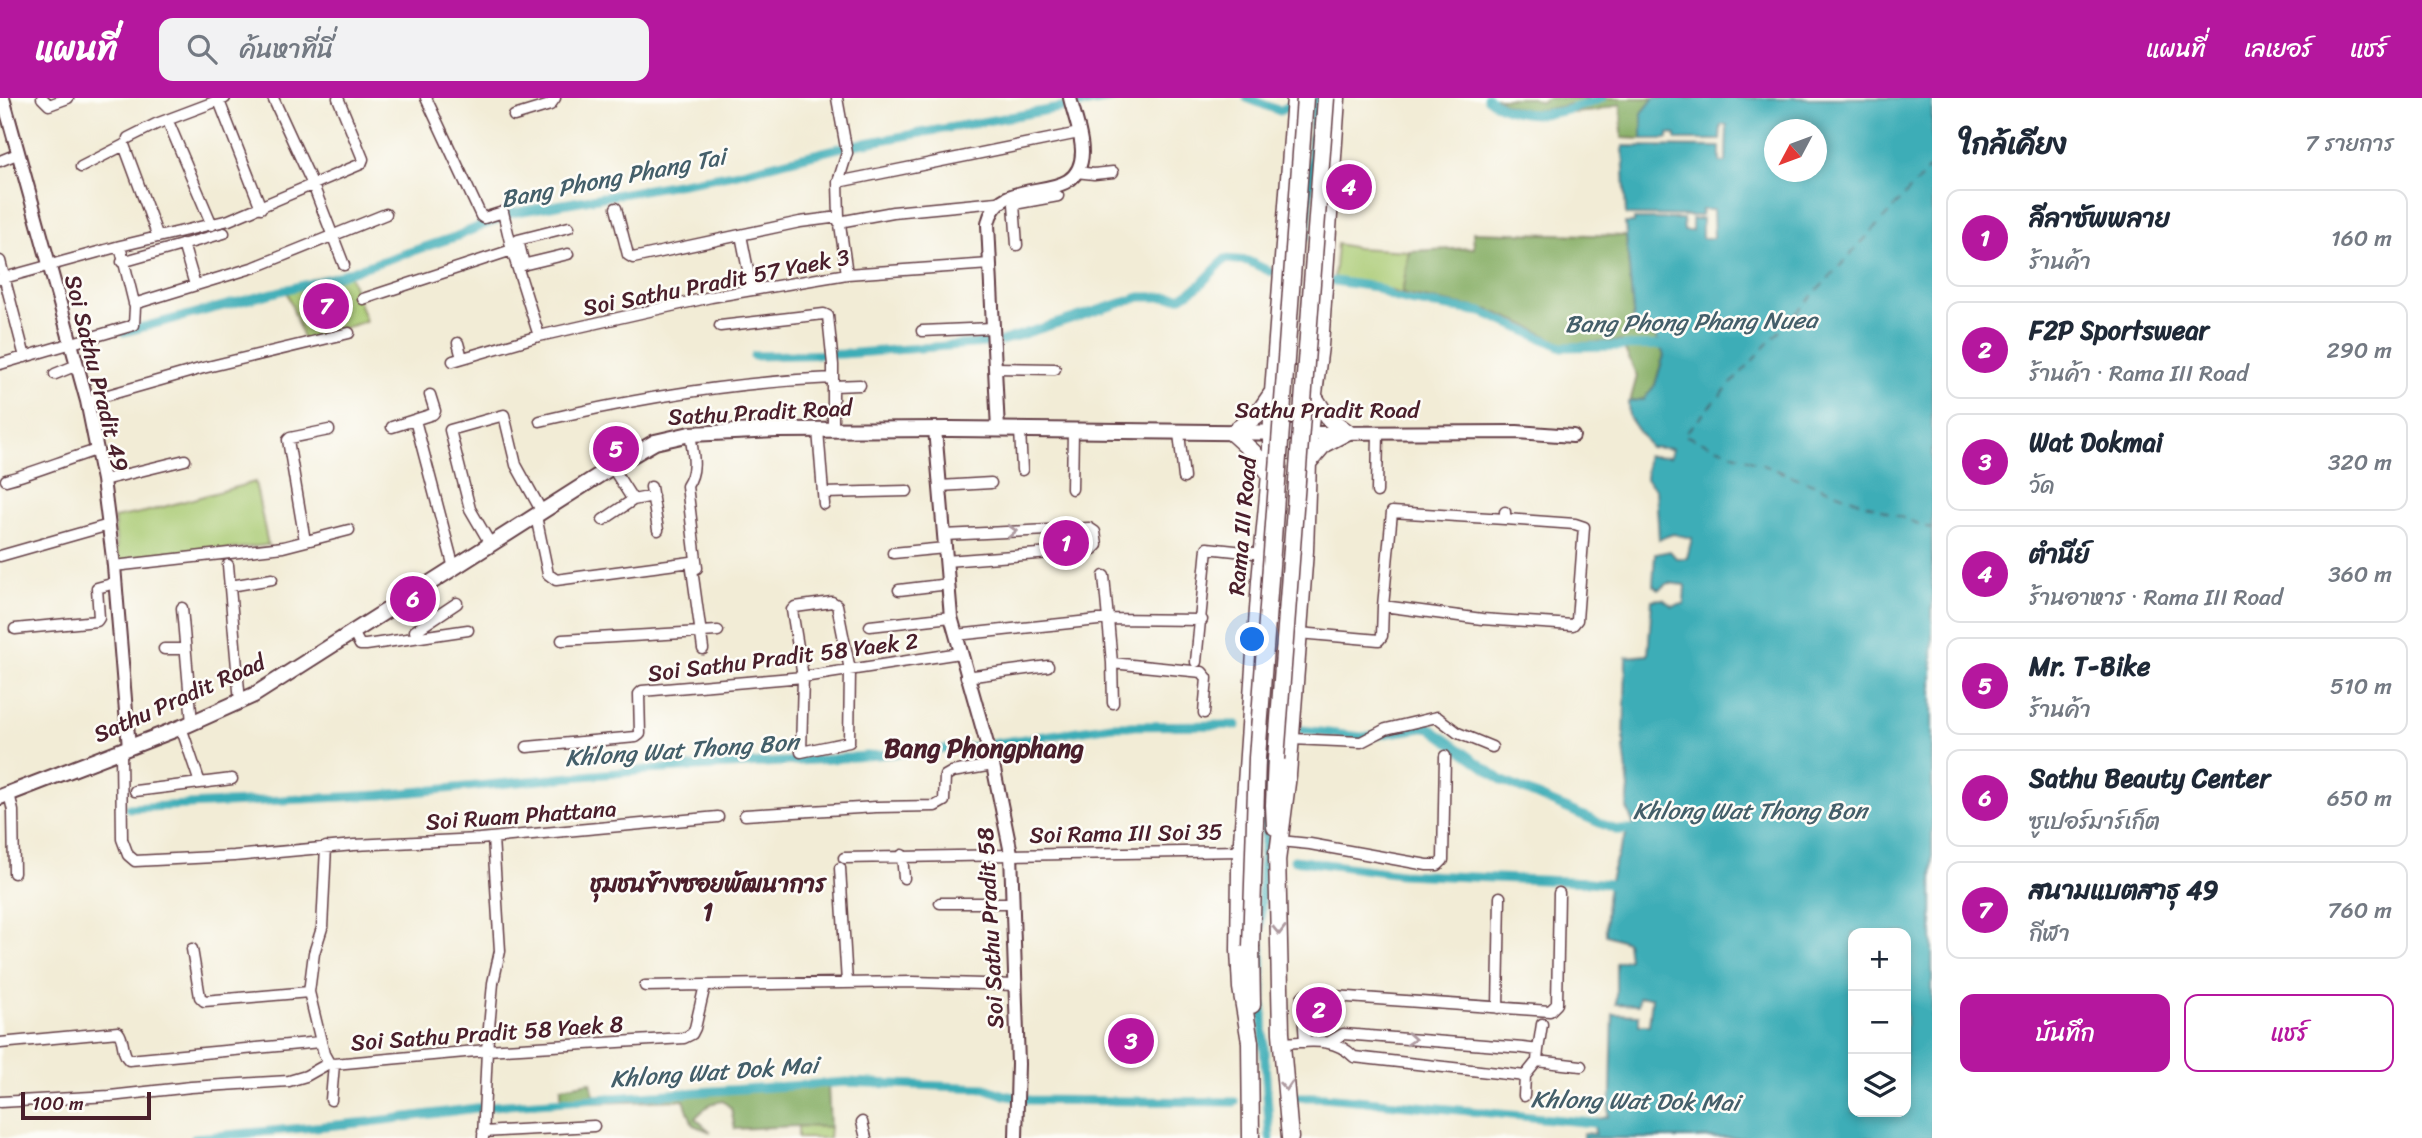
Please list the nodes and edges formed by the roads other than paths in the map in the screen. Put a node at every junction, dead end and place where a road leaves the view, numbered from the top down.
1 (3, 98) edge
2 (42, 98) edge
3 (68, 98) edge
4 (273, 98) edge
5 (338, 98) edge
6 (426, 98) edge
7 (555, 98) edge
8 (836, 98) edge
9 (1295, 98) edge
10 (1305, 98) edge
11 (1326, 98) edge
12 (1336, 98) edge
13 (1070, 99) edge
14 (223, 102) edge
15 (514, 116) dead end
16 (170, 126) dead end
17 (1079, 133) junction
18 (128, 138) dead end
19 (17, 155) junction
20 (0, 161) edge
21 (82, 167) dead end
22 (1076, 172) junction
23 (1113, 173) dead end
24 (838, 182) junction
25 (313, 185) junction
26 (1059, 196) dead end
27 (1013, 200) junction
28 (997, 202) junction
29 (261, 208) junction
30 (616, 208) dead end
31 (386, 214) dead end
32 (839, 219) junction
33 (212, 225) junction
34 (569, 227) dead end
35 (224, 233) dead end
36 (333, 235) junction
37 (741, 235) junction
38 (158, 237) junction
39 (183, 244) junction
40 (1017, 244) dead end
41 (120, 246) junction
42 (512, 250) junction
43 (568, 254) dead end
44 (0, 261) edge
45 (122, 261) junction
46 (990, 264) junction
47 (344, 265) dead end
48 (521, 265) junction
49 (49, 266) junction
50 (848, 274) junction
51 (2, 278) edge
52 (195, 285) junction
53 (752, 290) junction
54 (363, 299) dead end
55 (134, 304) junction
56 (1279, 323) junction
57 (1321, 323) junction
58 (720, 326) dead end
59 (993, 328) junction
60 (922, 331) dead end
61 (349, 333) dead end
62 (539, 336) junction
63 (458, 343) dead end
64 (71, 344) junction
65 (1320, 346) junction
66 (25, 356) junction
67 (0, 364) edge
68 (77, 365) junction
69 (995, 368) junction
70 (1055, 369) dead end
71 (55, 374) dead end
72 (833, 382) junction
73 (860, 385) dead end
74 (1273, 392) junction
75 (430, 395) dead end
76 (1313, 395) junction
77 (87, 401) junction
78 (415, 421) junction
79 (540, 421) dead end
80 (393, 427) dead end
81 (936, 429) junction
82 (329, 430) dead end
83 (826, 430) junction
84 (998, 430) junction
85 (1020, 430) junction
86 (1073, 431) junction
87 (1272, 432) junction
88 (1347, 432) junction
89 (1378, 432) junction
90 (1179, 433) junction
91 (1232, 433) junction
92 (1301, 433) junction
93 (690, 434) junction
94 (1573, 436) dead end
95 (97, 450) junction
96 (185, 460) dead end
97 (1307, 464) junction
98 (612, 467) junction
99 (1022, 470) dead end
100 (1270, 474) junction
101 (1184, 478) dead end
102 (103, 480) junction
103 (6, 481) dead end
104 (991, 484) dead end
105 (940, 486) junction
106 (1072, 489) dead end
107 (907, 491) dead end
108 (1377, 492) dead end
109 (823, 493) junction
110 (633, 500) junction
111 (824, 504) dead end
112 (539, 514) junction
113 (1266, 517) junction
114 (603, 520) dead end
115 (109, 525) junction
116 (349, 530) dead end
117 (658, 530) dead end
118 (305, 541) junction
119 (491, 545) junction
120 (945, 548) junction
121 (1305, 551) junction
122 (1263, 552) junction
123 (893, 553) dead end
124 (0, 556) edge
125 (228, 565) dead end
126 (114, 566) junction
127 (454, 568) junction
128 (1104, 576) dead end
129 (272, 579) dead end
130 (115, 583) junction
131 (949, 584) junction
132 (230, 586) junction
133 (898, 590) dead end
134 (416, 591) junction
135 (701, 597) dead end
136 (457, 603) dead end
137 (1383, 606) junction
138 (182, 608) dead end
139 (435, 617) junction
140 (951, 617) junction
141 (1108, 619) junction
142 (1202, 620) junction
143 (870, 626) dead end
144 (15, 629) dead end
145 (468, 630) dead end
146 (415, 631) dead end
147 (718, 631) dead end
148 (353, 632) junction
149 (701, 632) junction
150 (1299, 633) junction
151 (956, 635) junction
152 (562, 640) dead end
153 (164, 649) dead end
154 (185, 649) junction
155 (703, 649) dead end
156 (961, 653) junction
157 (1112, 663) junction
158 (1196, 663) dead end
159 (1048, 666) dead end
160 (850, 670) junction
161 (803, 677) junction
162 (966, 677) junction
163 (240, 702) junction
164 (1113, 703) dead end
165 (1204, 713) dead end
166 (186, 725) junction
167 (1291, 738) junction
168 (527, 747) dead end
169 (1492, 747) dead end
170 (125, 749) junction
171 (1445, 756) dead end
172 (993, 765) junction
173 (232, 779) dead end
174 (200, 783) junction
175 (135, 791) dead end
176 (5, 795) edge
177 (745, 815) dead end
178 (718, 817) dead end
179 (493, 838) junction
180 (1280, 841) junction
181 (326, 847) junction
182 (1241, 851) junction
183 (1011, 853) junction
184 (902, 855) junction
185 (1277, 862) junction
186 (14, 873) dead end
187 (904, 878) dead end
188 (1559, 893) dead end
189 (1500, 897) dead end
190 (940, 903) dead end
191 (1012, 903) junction
192 (192, 949) dead end
193 (847, 983) junction
194 (705, 985) junction
195 (1016, 985) junction
196 (645, 986) dead end
197 (309, 992) junction
198 (1498, 1008) junction
199 (1542, 1024) dead end
200 (1331, 1041) junction
201 (320, 1042) junction
202 (1250, 1042) junction
203 (1305, 1042) junction
204 (0, 1043) edge
205 (1282, 1043) junction
206 (487, 1050) junction
207 (1538, 1056) junction
208 (331, 1064) junction
209 (1581, 1066) dead end
210 (1525, 1076) junction
211 (1524, 1096) dead end
212 (331, 1100) dead end
213 (0, 1102) edge
214 (862, 1122) dead end
215 (594, 1126) dead end
216 (483, 1135) edge
217 (866, 1138) edge
218 (1016, 1138) edge
219 (1251, 1138) edge
220 (1290, 1138) edge

1 - 19 street, Soi Sathu Pradit 49
2 - 3 street
4 - 25 street
5 - 25 street
6 - 42 street
7 - 15 street
8 - 24 street
9 - 56 main road, Rama III Road
10 - 202 main road, Rama III Road, bridge
11 - 185 main road, bridge
12 - 57 main road
13 - 17 street
14 - 18 street
14 - 29 street
16 - 33 street
17 - 22 street
17 - 24 street
19 - 20 street
19 - 49 street, Soi Sathu Pradit 49
21 - 38 street
22 - 23 street
22 - 27 street
24 - 32 street
25 - 29 street
25 - 36 street
26 - 27 street
27 - 28 street
27 - 40 street
28 - 32 street
28 - 46 street
29 - 33 street
30 - 37 street
31 - 36 street
32 - 37 street
32 - 50 street
33 - 38 street
34 - 48 street
35 - 39 street
36 - 47 street
36 - 52 street
37 - 53 street
38 - 41 street
39 - 45 street
39 - 52 street
41 - 45 street
41 - 49 street
42 - 48 street
42 - 54 street
43 - 48 street
44 - 51 street
45 - 55 street
46 - 50 street, Soi Sathu Pradit 57 Yaek 3
46 - 59 street
48 - 62 street
49 - 51 street
49 - 64 street, Soi Sathu Pradit 49
50 - 53 street, Soi Sathu Pradit 57 Yaek 3
51 - 66 street
52 - 55 street
53 - 62 street, Soi Sathu Pradit 57 Yaek 3
55 - 64 street
56 - 57 main road
56 - 74 main road, Rama III Road
57 - 65 main road
58 - 72 street
59 - 60 street
59 - 69 street
61 - 77 street
62 - 63 street, Soi Sathu Pradit 57 Yaek 3
64 - 66 street
64 - 68 street, Soi Sathu Pradit 49
65 - 76 main road
65 - 92 main road
66 - 67 street
68 - 71 street
68 - 77 street, Soi Sathu Pradit 49
69 - 70 street
69 - 84 street
72 - 73 street
72 - 79 street
72 - 83 street
74 - 87 main road, Rama III Road
74 - 91 main road
75 - 78 street
76 - 88 main road
76 - 92 main road
77 - 95 street, Soi Sathu Pradit 49
78 - 80 street
78 - 127 street
81 - 83 main road, Sathu Pradit Road
81 - 84 main road, Sathu Pradit Road
81 - 105 street, Soi Sathu Pradit 58
82 - 118 street
83 - 93 main road, Sathu Pradit Road
83 - 109 street
84 - 85 main road, Sathu Pradit Road
85 - 86 main road, Sathu Pradit Road
85 - 99 street
86 - 90 main road, Sathu Pradit Road
86 - 106 street
87 - 91 main road, Sathu Pradit Road
87 - 92 main road, Sathu Pradit Road
87 - 100 main road, Rama III Road
88 - 89 street, Sathu Pradit Road
88 - 92 street, Sathu Pradit Road
88 - 97 main road
89 - 94 street, Sathu Pradit Road
89 - 108 street
90 - 91 main road, Sathu Pradit Road
90 - 101 street
91 - 100 main road
92 - 97 main road
92 - 113 main road
93 - 98 main road, Sathu Pradit Road
93 - 135 street
95 - 102 street, Soi Sathu Pradit 49
95 - 103 street
96 - 102 street
97 - 121 main road
98 - 110 street
98 - 112 main road, Sathu Pradit Road
100 - 113 main road, Rama III Road
102 - 115 street, Soi Sathu Pradit 49
104 - 105 street
105 - 120 street, Soi Sathu Pradit 58
107 - 109 street
109 - 111 street
110 - 114 street
110 - 117 street
112 - 119 main road, Sathu Pradit Road
112 - 119 street
112 - 149 street
113 - 122 main road, Rama III Road
115 - 124 street
115 - 126 street, Soi Sathu Pradit 49
116 - 118 street
118 - 126 street
119 - 127 main road, Sathu Pradit Road
120 -> 120 street
120 - 123 street
120 - 131 street, Soi Sathu Pradit 58
121 - 122 main road
121 - 150 main road
122 - 142 street
122 - 182 main road, Rama III Road
125 - 132 street
126 - 130 street, Soi Sathu Pradit 49
127 - 134 main road, Sathu Pradit Road
128 - 141 street
129 - 132 street
130 - 144 street
130 - 170 street, Soi Sathu Pradit 49
131 - 133 street
131 - 140 street, Soi Sathu Pradit 58
132 - 163 street
134 - 139 street
134 - 148 main road, Sathu Pradit Road
136 - 139 street
137 - 137 street
137 - 150 street
138 - 154 street
139 - 146 street
140 - 143 street
140 - 151 street, Soi Sathu Pradit 58
141 - 142 street
141 - 151 street
141 - 157 street
142 - 158 street
145 - 148 street
147 - 149 street
148 - 163 main road, Sathu Pradit Road
149 - 152 street
149 - 155 street
150 - 167 main road
151 - 156 street, Soi Sathu Pradit 58
153 - 154 street
154 - 166 street
156 - 160 street, Soi Sathu Pradit 58 Yaek 2
156 - 162 street, Soi Sathu Pradit 58
157 - 164 street
157 - 165 street
159 - 162 street
160 - 161 street, Soi Sathu Pradit 58 Yaek 2
160 - 161 street
160 - 161 street
161 - 168 street, Soi Sathu Pradit 58 Yaek 2
162 - 172 street, Soi Sathu Pradit 58
163 - 166 main road, Sathu Pradit Road
166 - 170 main road, Sathu Pradit Road
166 - 174 street
167 - 169 street
167 - 180 main road
170 - 176 main road, Sathu Pradit Road
170 - 181 street, Soi Ruam Phattana
171 - 180 street
172 - 177 street
172 - 183 street, Soi Sathu Pradit 58
173 - 174 street
174 - 175 street
176 - 186 street
178 - 179 street, Soi Ruam Phattana
179 - 181 street, Soi Ruam Phattana
179 - 206 street
180 - 185 main road
181 - 197 street, Soi Sathu Pradit 58 Yaek 8
182 - 183 street, Soi Rama III Soi 35
182 - 202 main road, Rama III Road
183 - 184 street, Soi Rama III Soi 35
183 - 191 street, Soi Sathu Pradit 58
184 - 187 street
184 - 193 street, Soi Rama III Soi 35
185 -> 205 main road
188 - 198 street
189 - 198 street
190 - 191 street
191 - 195 street, Soi Sathu Pradit 58
192 - 197 street
193 - 194 street, Soi Sathu Pradit 58 Yaek 8
193 - 195 street, Soi Sathu Pradit 58 Yaek 8
194 - 196 street, Soi Sathu Pradit 58 Yaek 8
194 - 206 street, Soi Sathu Pradit 58 Yaek 8
195 - 218 street, Soi Sathu Pradit 58
197 - 201 street, Soi Sathu Pradit 58 Yaek 8
198 - 203 street
199 - 207 street
200 - 203 street
200 -> 207 street
200 - 210 street
201 - 204 street
201 - 208 street, Soi Sathu Pradit 58 Yaek 8
202 - 219 main road, Rama III Road
203 - 205 street
205 -> 220 main road
206 - 208 street, Soi Sathu Pradit 58 Yaek 8
206 - 216 street
207 - 209 street
207 - 210 street
208 - 212 street
208 - 213 street
210 - 211 street
214 - 217 street
215 - 216 street

